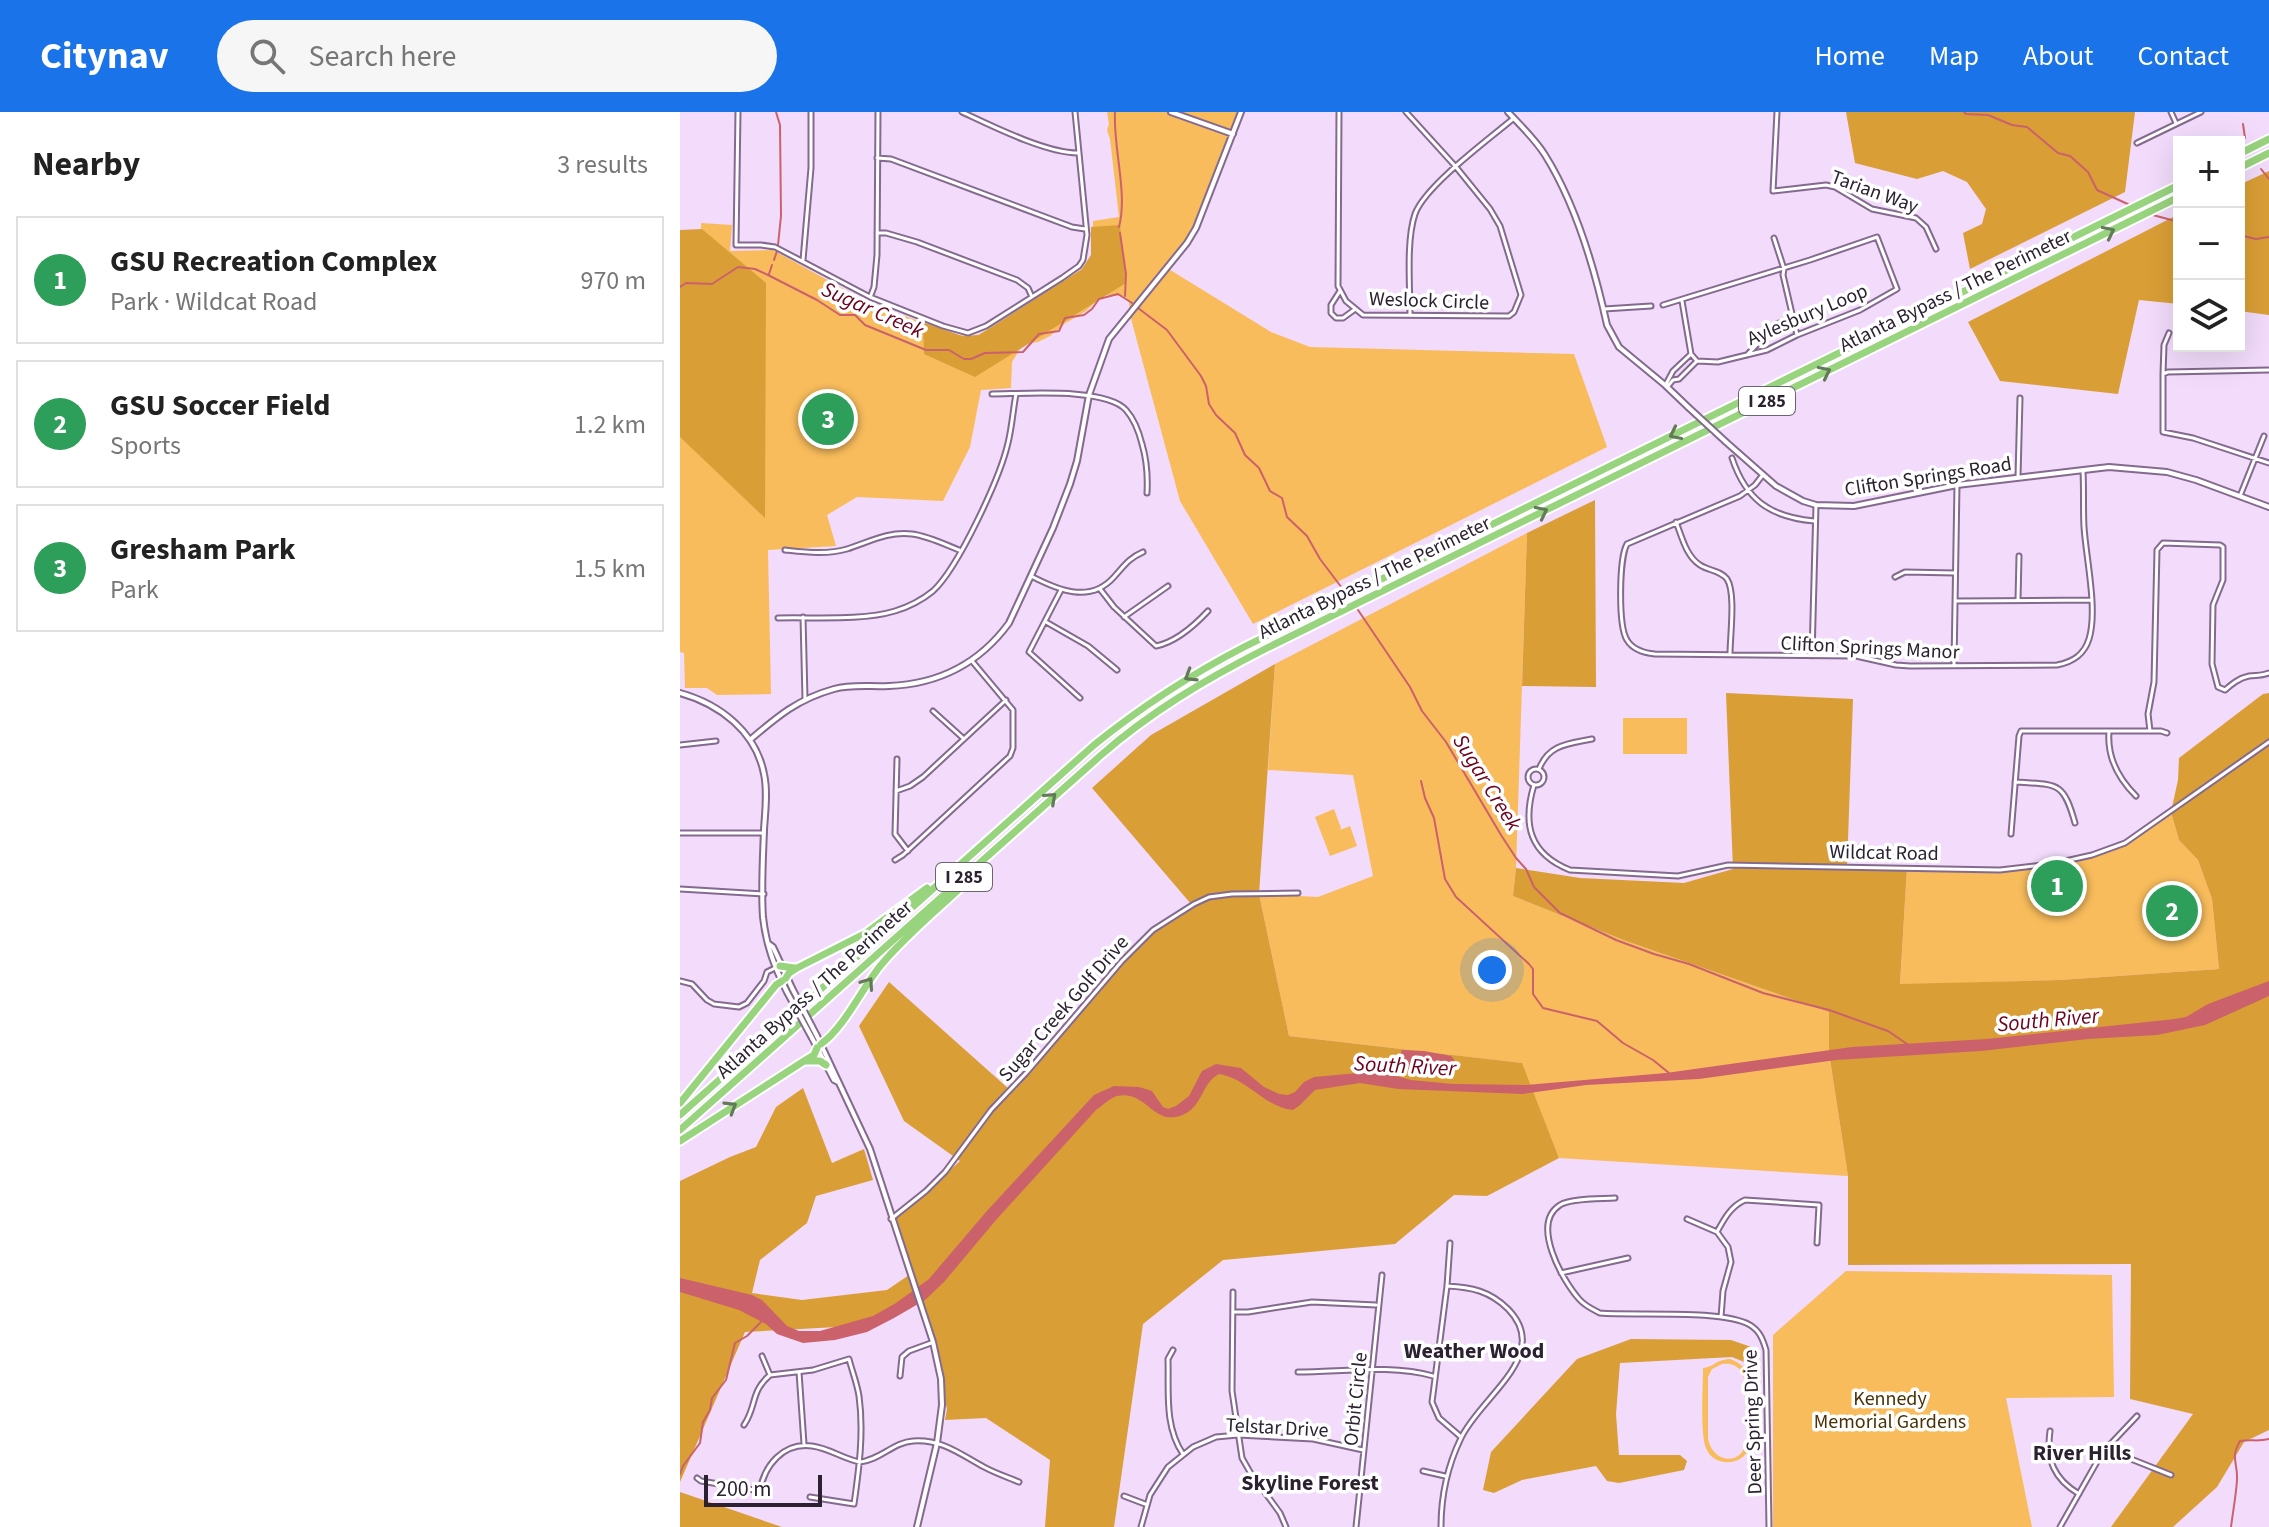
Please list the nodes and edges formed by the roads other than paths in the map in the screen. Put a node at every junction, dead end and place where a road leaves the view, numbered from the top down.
1 (738, 112) edge
2 (811, 112) edge
3 (878, 112) edge
4 (962, 112) edge
5 (981, 112) edge
6 (1075, 112) edge
7 (1171, 112) edge
8 (1241, 112) edge
9 (1339, 112) edge
10 (1406, 112) edge
11 (1508, 112) edge
12 (1777, 112) edge
13 (2171, 112) edge
14 (2201, 112) edge
15 (1514, 118) junction
16 (978, 120) junction
17 (2176, 124) junction
18 (1233, 134) junction
19 (2269, 139) edge
20 (2137, 143) dead end
21 (2245, 151) edge
22 (1078, 153) junction
23 (2269, 153) edge
24 (877, 158) junction
25 (2245, 165) edge
26 (1456, 167) junction
27 (2173, 188) edge
28 (2173, 200) edge
29 (1087, 229) junction
30 (877, 233) junction
31 (1774, 238) dead end
32 (1936, 249) dead end
33 (803, 261) junction
34 (1784, 269) junction
35 (1340, 291) junction
36 (870, 297) junction
37 (1033, 298) junction
38 (1682, 301) junction
39 (1663, 305) dead end
40 (1651, 306) dead end
41 (1355, 309) junction
42 (1604, 309) junction
43 (1410, 315) junction
44 (1792, 317) junction
45 (2169, 333) dead end
46 (1797, 335) junction
47 (1691, 354) junction
48 (1747, 356) junction
49 (1697, 361) junction
50 (1680, 364) junction
51 (2269, 370) edge
52 (1687, 371) junction
53 (2163, 374) junction
54 (1666, 386) junction
55 (992, 394) dead end
56 (1016, 394) junction
57 (1089, 395) junction
58 (2020, 398) dead end
59 (2264, 436) dead end
60 (1732, 458) dead end
61 (2254, 458) junction
62 (2269, 463) edge
63 (2083, 469) junction
64 (1762, 476) junction
65 (2018, 477) junction
66 (1957, 485) junction
67 (1747, 492) junction
68 (1147, 493) dead end
69 (2240, 496) junction
70 (1816, 505) junction
71 (2269, 507) edge
72 (1815, 521) junction
73 (1676, 522) junction
74 (785, 550) dead end
75 (961, 551) junction
76 (1143, 552) dead end
77 (2019, 556) dead end
78 (1956, 573) junction
79 (1031, 576) junction
80 (1895, 577) dead end
81 (1168, 586) dead end
82 (1100, 589) junction
83 (1061, 590) junction
84 (2091, 600) junction
85 (1955, 601) junction
86 (2018, 601) junction
87 (1208, 611) dead end
88 (803, 617) junction
89 (1124, 617) junction
90 (778, 618) dead end
91 (1046, 622) junction
92 (1730, 655) junction
93 (1812, 656) junction
94 (972, 661) junction
95 (1954, 666) junction
96 (1117, 670) dead end
97 (2269, 673) edge
98 (680, 693) edge
99 (1080, 698) dead end
100 (805, 699) junction
101 (1006, 700) junction
102 (933, 711) dead end
103 (2150, 731) junction
104 (2109, 732) junction
105 (2167, 733) dead end
106 (751, 739) junction
107 (964, 739) junction
108 (1592, 739) dead end
109 (716, 741) dead end
110 (2269, 742) edge
111 (680, 745) edge
112 (897, 759) dead end
113 (1539, 769) junction
114 (2015, 782) junction
115 (1534, 785) junction
116 (896, 791) junction
117 (2136, 796) dead end
118 (2075, 823) dead end
119 (1019, 828) junction
120 (680, 833) edge
121 (764, 833) junction
122 (2011, 834) dead end
123 (908, 851) junction
124 (895, 860) dead end
125 (958, 866) junction
126 (680, 889) edge
127 (1298, 893) dead end
128 (764, 894) junction
129 (778, 967) junction
130 (797, 968) junction
131 (784, 980) junction
132 (680, 981) edge
133 (819, 1046) junction
134 (804, 1061) junction
135 (826, 1065) junction
136 (838, 1082) junction
137 (680, 1103) edge
138 (680, 1115) edge
139 (680, 1130) edge
140 (680, 1141) edge
141 (1615, 1198) dead end
142 (891, 1219) junction
143 (1687, 1219) dead end
144 (1717, 1232) junction
145 (1450, 1243) dead end
146 (1817, 1243) dead end
147 (1628, 1258) dead end
148 (1561, 1273) junction
149 (1382, 1275) dead end
150 (1447, 1286) junction
151 (1233, 1292) dead end
152 (1378, 1305) junction
153 (1233, 1312) junction
154 (1721, 1317) junction
155 (933, 1342) junction
156 (1173, 1350) dead end
157 (762, 1356) dead end
158 (1372, 1371) junction
159 (799, 1372) junction
160 (1298, 1372) dead end
161 (770, 1375) junction
162 (900, 1376) dead end
163 (1434, 1376) junction
164 (2137, 1416) dead end
165 (744, 1425) dead end
166 (2050, 1431) dead end
167 (1238, 1435) junction
168 (1461, 1437) junction
169 (937, 1443) junction
170 (804, 1446) junction
171 (2106, 1449) junction
172 (1363, 1450) junction
173 (1183, 1454) junction
174 (860, 1462) junction
175 (1423, 1471) dead end
176 (2171, 1475) dead end
177 (1445, 1476) junction
178 (697, 1478) dead end
179 (1019, 1482) dead end
180 (2079, 1494) junction
181 (1124, 1496) dead end
182 (810, 1497) dead end
183 (1145, 1504) junction
184 (917, 1527) edge
185 (1141, 1527) edge
186 (1286, 1527) edge
187 (1356, 1527) edge
188 (1441, 1527) edge
189 (1769, 1527) edge
190 (2060, 1527) edge

1 - 33 street
2 - 33 street
3 - 24 street
4 - 16 street
5 - 16 street
6 - 22 street
7 - 18 street
8 - 18 street
9 - 35 street, Weslock Circle
10 - 26 street, Weslock Circle
11 - 15 street, Clifton Springs Road
12 - 32 street, Tarian Way
13 - 17 street
14 - 17 street
15 - 26 street
15 - 42 street, Clifton Springs Road
16 - 22 street
17 - 20 street
18 - 57 street
19 - 21 highway
22 - 29 street
23 - 25 highway
24 - 29 street
24 - 30 street
26 - 43 street
26 - 43 street, Weslock Circle
27 -> 125 highway, Atlanta Bypass / The Perimeter / I 285
119 -> 28 highway, Atlanta Bypass / The Perimeter / I 285
29 - 37 street
30 - 36 street
30 - 37 street
31 - 34 street
33 - 36 street
34 - 38 street, Aylesbury Loop
34 - 44 street
34 - 46 street, Aylesbury Loop
35 - 41 street, Weslock Circle
35 - 41 street
36 - 37 street
38 - 39 street, Aylesbury Loop
38 - 47 street
40 - 42 street
41 - 43 street, Weslock Circle
42 - 54 street, Clifton Springs Road
44 - 46 street
44 - 48 street
45 - 53 street
46 - 48 street, Aylesbury Loop
47 - 49 street
47 - 50 street
48 - 49 street, Aylesbury Loop
49 - 52 street
50 - 52 street
50 - 54 street
51 - 53 street
52 - 54 street
53 - 61 street
54 - 64 street, Clifton Springs Road, bridge
55 - 56 street
56 - 57 street
56 - 75 street
57 - 68 street
57 - 79 street
58 - 65 street
59 - 61 street
60 - 67 street
61 - 62 street
61 - 69 street
63 - 65 street, Clifton Springs Road
63 - 69 street, Clifton Springs Road
63 - 84 street, Clifton Springs Manor
64 - 67 street, Clifton Springs Manor
64 - 70 street, Clifton Springs Road
65 - 66 street, Clifton Springs Road
66 - 70 street, Clifton Springs Road
66 - 78 street
67 - 72 street
67 - 73 street, Clifton Springs Manor
69 - 71 street, Clifton Springs Road
70 - 72 street
72 - 93 street
73 - 92 street
73 - 92 street, Clifton Springs Manor
74 - 75 street
75 - 88 street
76 - 82 street
77 - 86 street
78 - 80 street
78 - 85 street
79 - 83 street
79 - 94 street
81 - 89 street
82 - 83 street
82 - 89 street
83 - 91 street
84 - 86 street
84 - 95 street, Clifton Springs Manor
85 - 86 street
85 - 95 street
87 - 89 street
88 - 90 street
88 - 100 street
91 - 96 street
91 - 99 street
92 - 93 street, Clifton Springs Manor
93 - 95 street, Clifton Springs Manor
94 - 100 street
94 - 101 street
97 - 103 street
98 - 106 street
100 - 106 street
101 - 107 street
101 - 123 street
102 - 107 street
103 - 104 street
103 - 105 street
104 - 114 street
104 - 117 street
106 - 121 street
107 - 116 street
108 - 113 street
109 - 111 street
110 - 115 street, Wildcat Road
112 - 116 street
113 - 115 street
113 - 115 street
114 - 118 street
114 - 122 street
116 - 123 street
133 -> 119 highway
119 - 139 highway, Atlanta Bypass / The Perimeter / I 285
120 - 121 street
121 - 128 street
123 - 124 street
125 - 130 highway
125 - 138 highway, Atlanta Bypass / The Perimeter / I 285
126 - 128 street
127 - 142 street, Sugar Creek Golf Drive
128 - 129 street
129 - 130 highway
129 - 131 street
129 - 132 street
130 - 131 highway
131 - 133 street, bridge
131 - 137 highway
133 - 134 highway
133 - 135 street
133 - 136 street
134 - 135 highway
140 -> 134 highway
135 - 136 street
136 - 142 street
141 - 148 street, Deer Spring Drive
142 - 155 street
143 - 144 street
144 - 146 street
144 - 154 street
145 - 150 street
147 - 148 street
148 - 154 street, Deer Spring Drive
149 - 152 street, Orbit Circle
150 - 163 street
150 - 168 street
151 - 153 street
152 - 153 street
152 - 158 street, Orbit Circle
153 - 167 street
154 - 189 street, Deer Spring Drive
155 - 162 street
155 - 169 street
156 - 173 street
157 - 161 street
158 - 160 street
158 - 163 street
158 - 172 street, Orbit Circle
159 - 161 street
159 - 170 street
159 - 174 street
161 - 165 street
163 - 168 street
164 - 171 street
166 - 180 street
167 - 172 street, Telstar Drive
167 - 173 street, Telstar Drive
167 - 186 street
168 - 177 street
169 - 174 street
169 - 179 street
169 - 184 street
170 - 174 street
170 - 178 street
171 - 176 street
171 - 180 street
172 - 187 street, Orbit Circle
173 - 183 street, Telstar Drive
174 - 182 street
175 - 177 street
177 - 188 street
180 - 190 street
181 - 183 street
183 - 185 street, Telstar Drive

